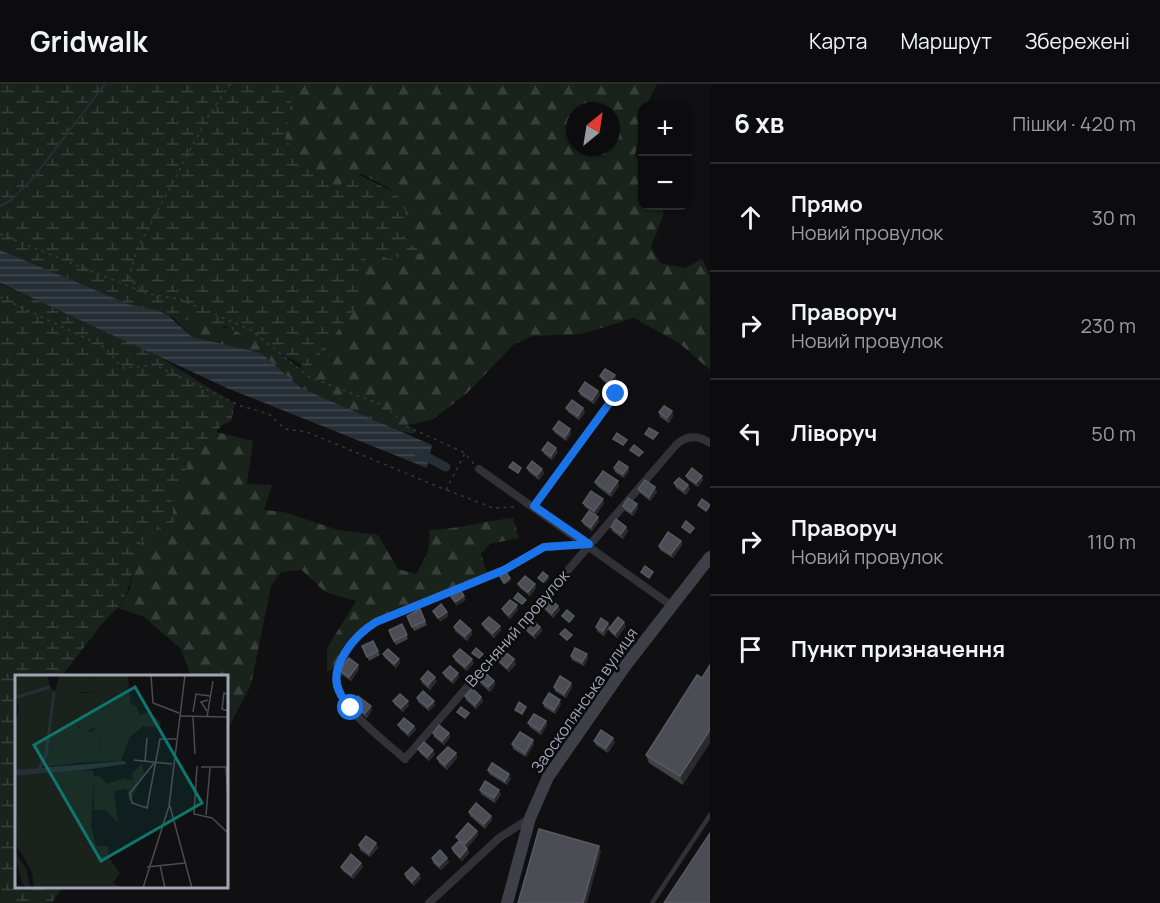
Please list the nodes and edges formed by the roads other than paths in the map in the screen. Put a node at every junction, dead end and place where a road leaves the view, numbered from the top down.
1 (616, 394) dead end
2 (710, 443) edge
3 (479, 469) road end
4 (534, 506) junction
5 (589, 544) junction
6 (710, 557) edge
7 (672, 606) junction
8 (710, 815) edge
9 (530, 818) junction
10 (429, 903) edge
11 (507, 903) edge
12 (652, 903) edge

1 - 4 street
2 - 5 street, Весняний провулок
3 - 4 street
4 - 5 street
5 - 5 street, Весняний провулок
5 - 7 street
6 - 7 street, Заосколянська вулиця
7 - 9 street, Заосколянська вулиця
8 - 12 lane
9 - 10 street
9 - 11 street, Заосколянська вулиця

